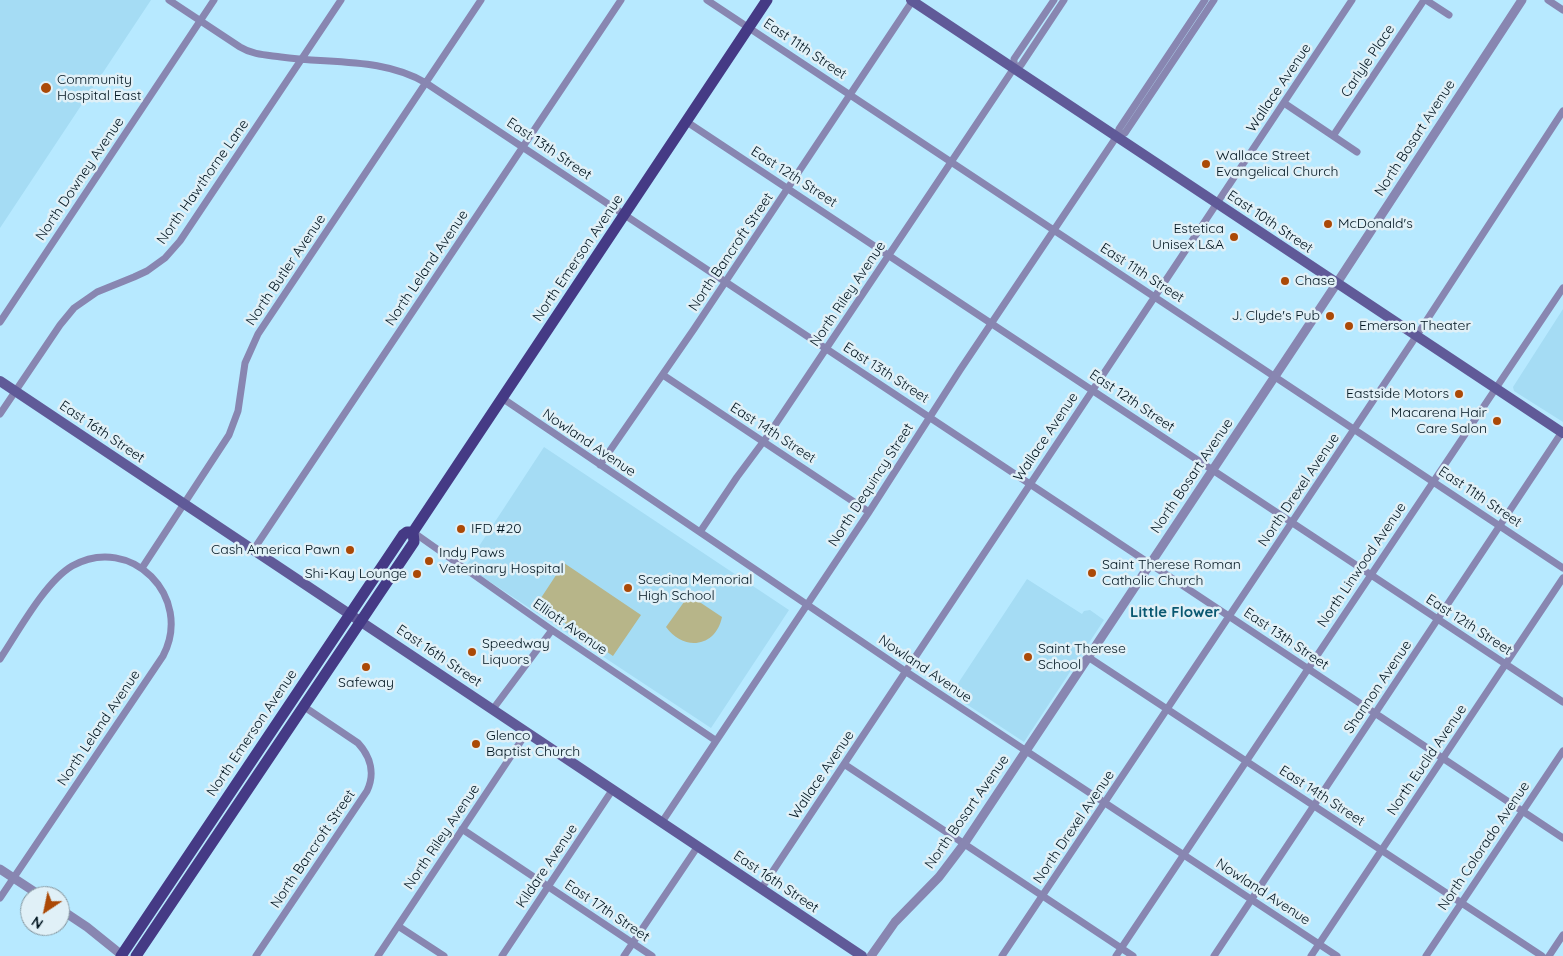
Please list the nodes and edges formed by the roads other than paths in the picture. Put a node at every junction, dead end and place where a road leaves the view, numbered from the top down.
1 (169, 0) edge
2 (214, 0) edge
3 (341, 0) edge
4 (481, 0) edge
5 (621, 0) edge
6 (707, 0) edge
7 (766, 0) edge
8 (913, 0) edge
9 (1054, 0) edge
10 (1064, 0) edge
11 (1205, 0) edge
12 (1214, 0) edge
13 (1352, 0) edge
14 (1425, 0) edge
15 (1522, 0) edge
16 (1548, 0) edge
17 (1563, 10) edge
18 (1449, 15) dead end
19 (1196, 20) junction
20 (200, 21) junction
21 (749, 28) junction
22 (301, 60) junction
23 (1014, 68) junction
24 (426, 82) junction
25 (851, 95) junction
26 (1284, 103) junction
27 (1563, 111) edge
28 (687, 122) junction
29 (1117, 136) junction
30 (1333, 136) junction
31 (523, 147) junction
32 (1357, 152) dead end
33 (952, 162) junction
34 (788, 188) junction
35 (1217, 203) junction
36 (624, 215) junction
37 (1054, 230) junction
38 (889, 255) junction
39 (726, 282) junction
40 (1337, 283) junction
41 (1563, 288) edge
42 (1155, 297) junction
43 (0, 322) edge
44 (992, 323) junction
45 (1417, 336) junction
46 (827, 349) junction
47 (663, 375) junction
48 (1275, 376) junction
49 (0, 381) edge
50 (1495, 388) junction
51 (1093, 390) junction
52 (15, 391) junction
53 (502, 398) junction
54 (0, 414) edge
55 (930, 417) junction
56 (1354, 429) junction
57 (1563, 433) edge
58 (764, 442) junction
59 (600, 465) junction
60 (1213, 470) junction
61 (1433, 481) junction
62 (1030, 484) junction
63 (184, 504) junction
64 (869, 512) junction
65 (1292, 522) junction
66 (1500, 526) junction
67 (413, 532) junction
68 (700, 532) junction
69 (254, 550) junction
70 (1150, 564) junction
71 (142, 568) junction
72 (1563, 568) edge
73 (1371, 575) junction
74 (1563, 578) edge
75 (808, 604) junction
76 (351, 614) junction
77 (1229, 616) junction
78 (1438, 619) junction
79 (361, 621) junction
80 (552, 630) junction
81 (1088, 657) junction
82 (0, 659) edge
83 (1506, 664) junction
84 (1308, 668) junction
85 (905, 671) junction
86 (1563, 702) edge
87 (303, 706) junction
88 (493, 709) junction
89 (1167, 709) junction
90 (1376, 713) junction
91 (527, 732) junction
92 (715, 740) junction
93 (1026, 750) junction
94 (1563, 751) edge
95 (1443, 758) junction
96 (1246, 762) junction
97 (844, 764) junction
98 (613, 790) junction
99 (1105, 802) junction
100 (1314, 806) junction
101 (1523, 811) junction
102 (662, 822) junction
103 (462, 829) junction
104 (1563, 838) edge
105 (964, 844) junction
106 (698, 846) junction
107 (1382, 851) junction
108 (1184, 855) junction
109 (0, 868) edge
110 (14, 878) junction
111 (26, 886) edge
112 (548, 886) junction
113 (761, 889) junction
114 (1042, 896) junction
115 (0, 898) edge
116 (1252, 899) junction
117 (1461, 904) junction
118 (70, 916) edge
119 (398, 926) junction
120 (1563, 935) edge
121 (633, 943) junction
122 (1319, 944) junction
123 (1122, 948) junction
124 (122, 956) edge
125 (136, 956) edge
126 (256, 956) edge
127 (378, 956) edge
128 (444, 956) edge
129 (502, 956) edge
130 (624, 956) edge
131 (652, 956) edge
132 (862, 956) edge
133 (871, 956) edge
134 (1002, 956) edge
135 (1116, 956) edge
136 (1133, 956) edge
137 (1214, 956) edge
138 (1312, 956) edge
139 (1337, 956) edge
140 (1426, 956) edge
141 (1542, 956) edge
142 (1549, 956) edge

1 - 20 street, East 13th Street
2 - 20 street, North Downey Avenue
3 - 22 street, North Hawthorne Lane
4 - 24 street, North Butler Avenue
5 - 31 street, North Leland Avenue
6 - 21 street, East 11th Street
7 - 21 main road, North Emerson Avenue
8 - 23 main road, East 10th Street
8 - 25 street, North Bancroft Street
9 - 23 street, North Riley Avenue
10 - 23 street, North Riley Avenue
11 - 19 street, North Dequincy Street
12 - 19 street, North Dequincy Street
13 - 26 street, Wallace Avenue
14 - 18 street
14 - 30 street, Carlyle Place
15 - 40 street, North Bosart Avenue
16 - 17 street
19 - 29 street, North Dequincy Street
20 - 22 street, East 13th Street
20 - 43 street, North Downey Avenue
21 - 25 street, East 11th Street
21 - 28 main road, North Emerson Avenue
22 - 24 street, East 13th Street
22 - 52 street, North Hawthorne Lane
23 - 29 main road, East 10th Street
23 - 33 street, North Riley Avenue
24 - 31 street, East 13th Street
24 - 63 street, North Butler Avenue
25 - 33 street, East 11th Street
25 - 34 street, North Bancroft Street
26 - 30 street
26 - 35 street, Wallace Avenue
27 - 45 street, North Drexel Avenue
28 - 34 street, East 12th Street
28 - 36 main road, North Emerson Avenue
29 - 35 main road, East 10th Street
29 - 37 street, North Dequincy Street
30 - 32 street
31 - 36 street, East 13th Street
31 - 69 street, North Leland Avenue
33 - 37 street, East 11th Street
33 - 38 street, North Riley Avenue
34 - 38 street, East 12th Street
34 - 39 street, North Bancroft Street
35 - 40 main road, East 10th Street
35 - 42 street, Wallace Avenue
36 - 39 street, East 13th Street
36 - 53 main road, North Emerson Avenue
37 - 42 street, East 11th Street
37 - 44 street, North Dequincy Street
38 - 44 street, East 12th Street
38 - 46 street, North Riley Avenue
39 - 46 street, East 13th Street
39 - 47 street, North Bancroft Street
40 - 45 main road, East 10th Street
40 - 48 street, North Bosart Avenue
41 - 50 street, North Linwood Avenue
42 - 48 street, East 11th Street
42 - 51 street, Wallace Avenue
44 - 51 street, East 12th Street
44 - 55 street, North Dequincy Street
45 - 50 main road, East 10th Street
45 - 56 street, North Drexel Avenue
46 - 55 street, East 13th Street
46 - 58 street, North Riley Avenue
47 - 58 street, East 14th Street
47 - 59 street, North Bancroft Street
48 - 56 street, East 11th Street
48 - 60 street, North Bosart Avenue
49 - 52 main road, East 16th Street
50 - 57 main road, East 10th Street
50 - 61 street, North Linwood Avenue
51 - 60 street, East 12th Street
51 - 62 street, Wallace Avenue
52 - 54 street, North Hawthorne Lane
52 - 63 main road, East 16th Street
53 - 59 street, Nowland Avenue
53 - 67 main road, North Emerson Avenue
55 - 62 street, East 13th Street
55 - 64 street, North Dequincy Street
56 - 61 street, East 11th Street
56 - 65 street, North Drexel Avenue
57 - 66 street, Shannon Avenue
58 - 64 street, East 14th Street
58 - 68 street, North Riley Avenue
59 - 68 street, Nowland Avenue
60 - 65 street, East 12th Street
60 - 70 street, North Bosart Avenue
61 - 66 street, East 11th Street
61 - 73 street, North Linwood Avenue
62 - 70 street, East 13th Street
62 - 85 street, Wallace Avenue
63 - 69 main road, East 16th Street
63 - 71 street, North Butler Avenue
64 - 75 street, North Dequincy Street
65 - 73 street, East 12th Street
65 - 77 street, North Drexel Avenue
66 - 72 street, East 11th Street
66 - 78 street, Shannon Avenue
67 - 76 main road, North Emerson Avenue
67 - 79 main road, North Emerson Avenue
67 - 80 street, Elliott Avenue
68 - 75 street, Nowland Avenue
69 - 76 main road, East 16th Street
70 - 77 street, East 13th Street
70 - 81 street, North Bosart Avenue
71 - 82 street
71 - 110 street, North Leland Avenue
73 - 78 street, East 12th Street
73 - 84 street, North Linwood Avenue
74 - 83 street, North Euclid Avenue
75 - 85 street, Nowland Avenue
75 - 92 street, North Dequincy Street
76 - 79 main road, East 16th Street
76 - 124 main road, North Emerson Avenue
77 - 84 street, East 13th Street
77 - 89 street, North Drexel Avenue
78 - 83 street, East 12th Street
78 - 90 street, Shannon Avenue
79 - 87 main road, North Emerson Avenue
79 - 88 main road, East 16th Street
80 - 88 street
80 - 92 street, Elliott Avenue
81 - 89 street, East 14th Street
81 - 93 street, North Bosart Avenue
83 - 86 street, East 12th Street
83 - 95 street, North Euclid Avenue
84 - 90 street, East 13th Street
84 - 96 street, North Linwood Avenue
85 - 93 street, Nowland Avenue
85 - 97 street, Wallace Avenue
87 - 125 main road, North Emerson Avenue
87 - 126 street, North Bancroft Street
88 - 91 main road, East 16th Street
89 - 96 street, East 14th Street
89 - 99 street, North Drexel Avenue
90 - 95 street, East 13th Street
90 - 100 street, Shannon Avenue
91 - 98 main road, East 16th Street
91 - 103 street, North Riley Avenue
92 - 102 street, North Dequincy Street
93 - 99 street, Nowland Avenue
93 - 105 street, North Bosart Avenue
94 - 101 street, North Colorado Avenue
95 - 101 street, East 13th Street
95 - 107 street, North Euclid Avenue
96 - 100 street, East 14th Street
96 - 108 street, North Linwood Avenue
97 - 105 street
97 - 113 street, Wallace Avenue
98 - 102 main road, East 16th Street
98 - 112 street, Kildare Avenue
99 - 108 street, Nowland Avenue
99 - 114 street, North Drexel Avenue
100 - 107 street, East 14th Street
100 - 116 street, Shannon Avenue
101 - 104 street, East 13th Street
101 - 117 street, North Colorado Avenue
102 - 106 main road, East 16th Street
103 - 112 street, East 17th Street
103 - 119 street, North Riley Avenue
105 - 114 street
105 - 133 street, North Bosart Avenue
106 - 113 main road, East 16th Street
106 - 121 street
107 - 117 street, East 14th Street
107 - 122 street, North Euclid Avenue
108 - 116 street, Nowland Avenue
108 - 123 street, North Linwood Avenue
109 - 110 street
110 - 111 street
110 - 115 street, North Leland Avenue
112 - 121 street, East 17th Street
112 - 129 street, Kildare Avenue
113 - 132 main road, East 16th Street
114 - 123 street
114 - 134 street, North Drexel Avenue
116 - 122 street, Nowland Avenue
116 - 137 street, Shannon Avenue
117 - 140 street, North Colorado Avenue
117 - 141 street, East 14th Street
118 - 124 street
119 - 127 street, North Riley Avenue
119 - 128 street
120 - 142 street
121 - 130 street
121 - 131 street, East 17th Street
122 - 138 street, North Euclid Avenue
122 - 139 street, Nowland Avenue
123 - 135 street, North Linwood Avenue
123 - 136 street

